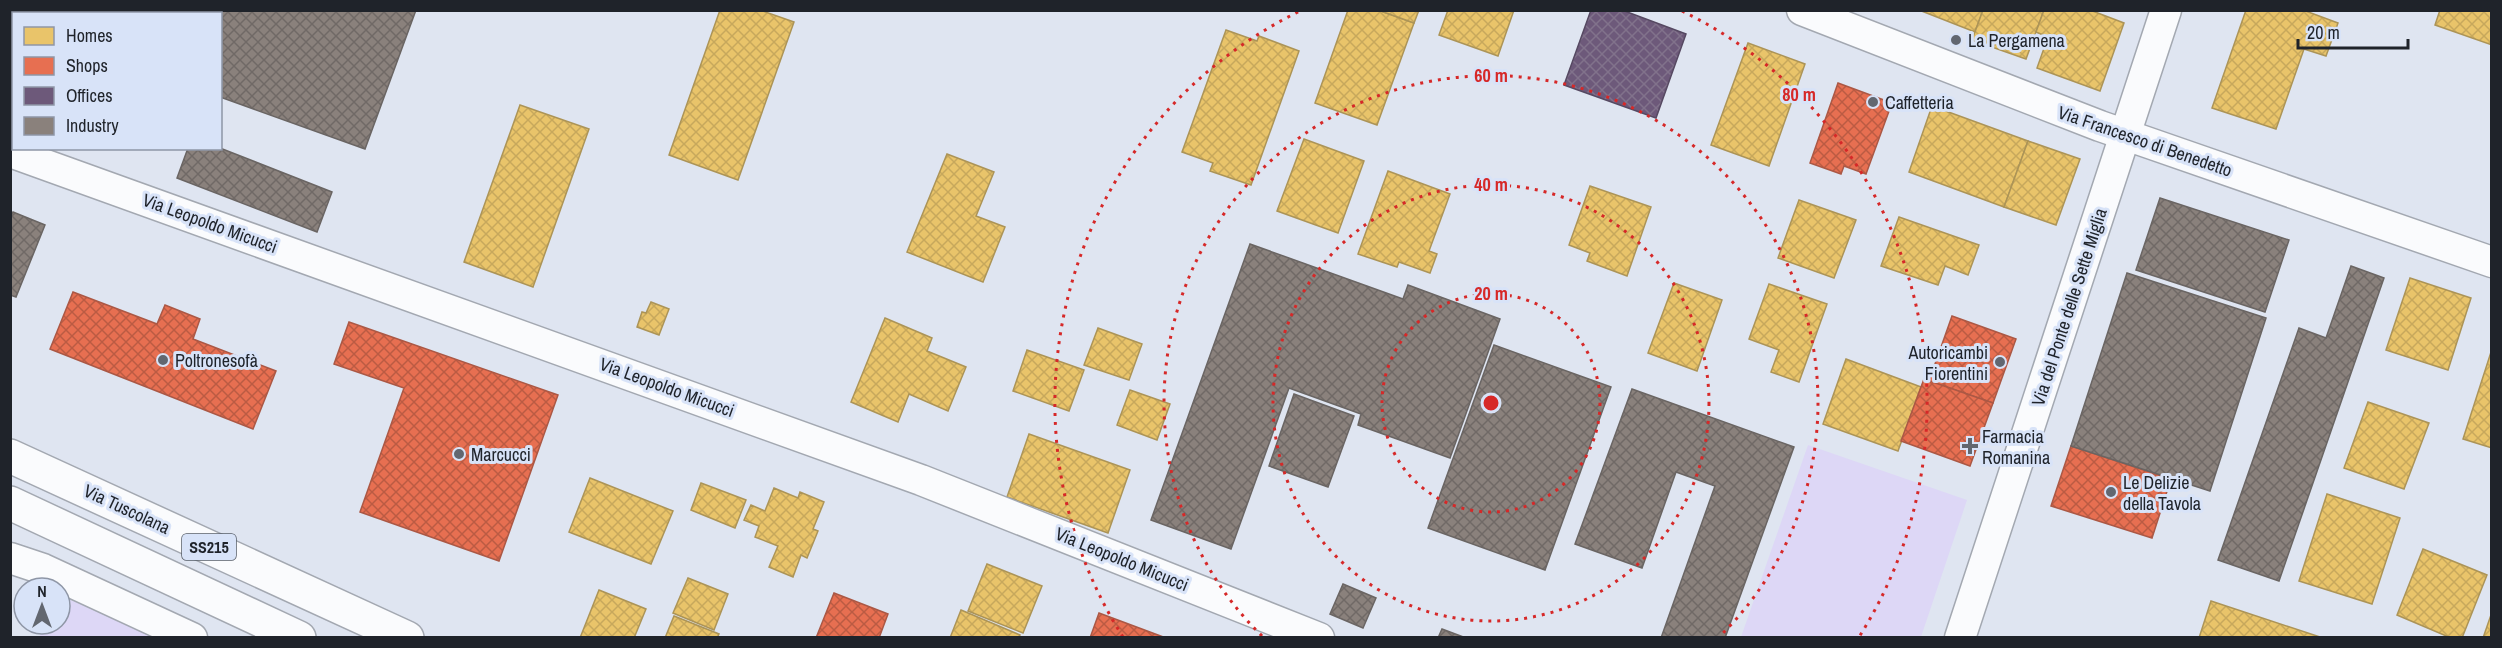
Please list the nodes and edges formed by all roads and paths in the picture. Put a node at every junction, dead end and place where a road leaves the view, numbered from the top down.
1 (1802, 10) edge
2 (2166, 10) edge
3 (2125, 134) junction
4 (10, 152) edge
5 (2492, 262) edge
6 (10, 456) edge
7 (10, 503) edge
8 (10, 558) edge
9 (192, 638) edge
10 (299, 638) edge
11 (407, 638) edge
12 (1319, 638) edge
13 (1960, 638) edge

1 - 3 street, Via Francesco di Benedetto
2 - 3 street, Via del Ponte delle Sette Miglia
3 - 5 street, Via Francesco di Benedetto
3 - 13 street, Via del Ponte delle Sette Miglia
4 - 12 street, Via Leopoldo Micucci
6 - 11 main road, Via Tuscolana / SS215
7 - 10 main road, SS215
8 - 9 street

